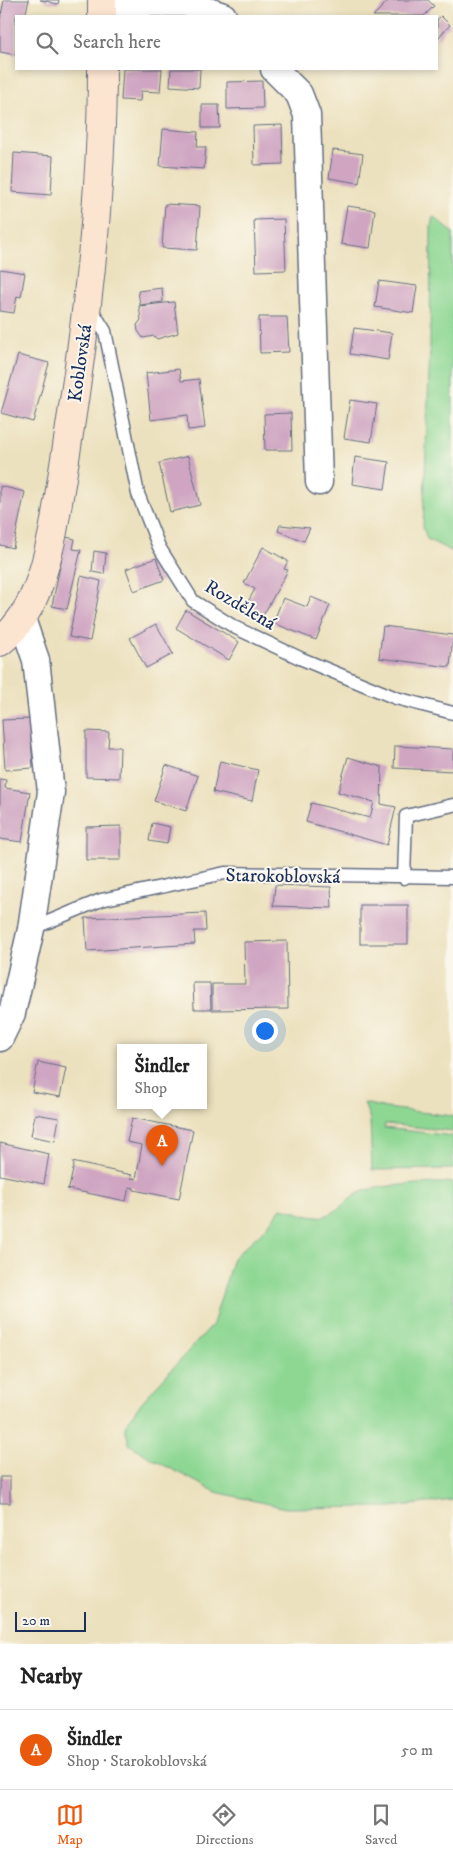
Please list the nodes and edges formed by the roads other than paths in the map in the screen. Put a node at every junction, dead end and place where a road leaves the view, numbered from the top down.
1 (102, 6) edge
2 (220, 15) edge
3 (102, 70) edge
4 (275, 70) edge
5 (88, 303) junction
6 (319, 482) dead end
7 (22, 619) junction
8 (0, 642) edge
9 (453, 713) edge
10 (453, 805) edge
11 (453, 877) edge
12 (404, 878) junction
13 (31, 929) junction
14 (0, 1038) edge

1 - 2 street
3 - 5 street, Koblovská
4 - 6 street
5 - 7 street, Koblovská
5 - 9 lane, Rozdělená
7 - 8 street, Koblovská
7 - 13 street
10 - 12 lane
11 - 12 lane, Starokoblovská
12 - 13 lane, Starokoblovská
13 - 14 street

